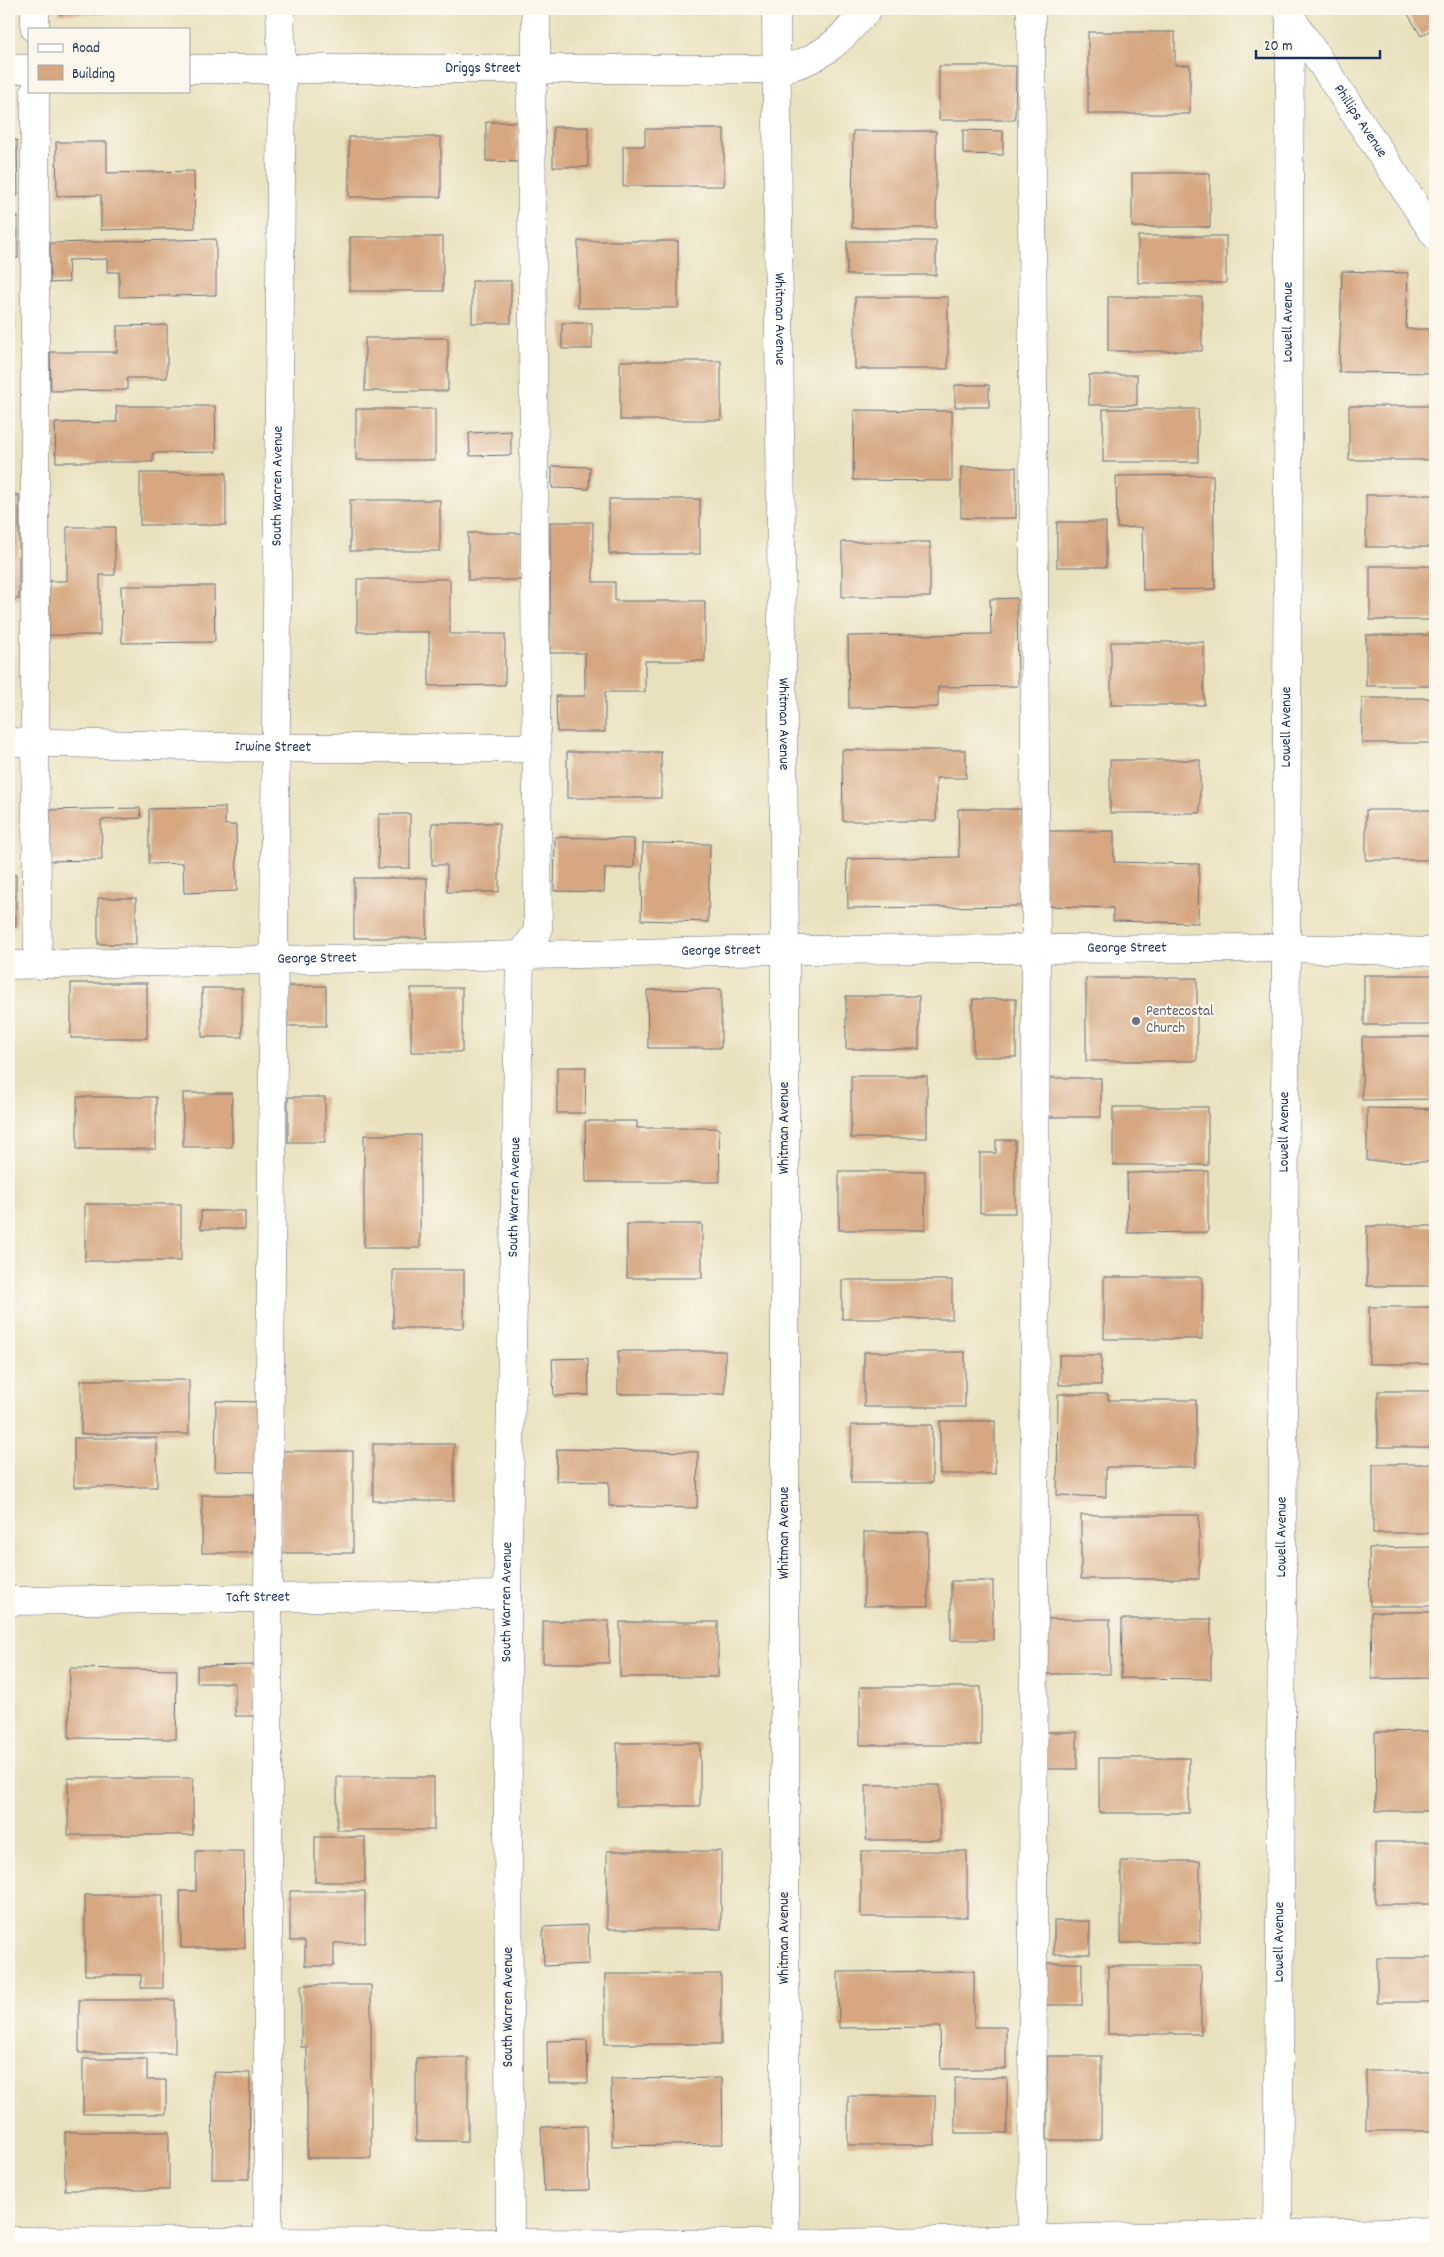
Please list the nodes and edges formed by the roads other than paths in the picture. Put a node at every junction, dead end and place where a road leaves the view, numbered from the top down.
1 (35, 9) edge
2 (280, 9) edge
3 (536, 9) edge
4 (776, 9) edge
5 (868, 9) edge
6 (1031, 9) edge
7 (1287, 12) edge
8 (35, 28) edge
9 (9, 69) edge
10 (28, 69) edge
11 (190, 69) edge
12 (282, 69) junction
13 (536, 69) junction
14 (777, 69) junction
15 (35, 92) edge
16 (1435, 235) edge
17 (22, 742) edge
18 (276, 748) junction
19 (537, 748) junction
20 (1286, 948) junction
21 (785, 950) junction
22 (1036, 950) junction
23 (1435, 952) edge
24 (520, 956) junction
25 (273, 961) junction
26 (9, 965) edge
27 (38, 965) junction
28 (507, 1595) junction
29 (268, 1597) junction
30 (9, 1601) edge
31 (1435, 2231) edge
32 (1278, 2240) edge
33 (9, 2241) edge
34 (1032, 2243) edge
35 (268, 2246) edge
36 (510, 2246) edge
37 (785, 2246) edge

1 - 8 street
2 - 12 street, South Warren Avenue
3 - 13 street
4 - 14 street, Whitman Avenue
5 - 14 street, Driggs Street
6 - 22 street
7 - 16 street, Phillips Avenue
7 - 20 street, Lowell Avenue
9 - 10 street
11 - 12 street, Driggs Street
12 - 13 street, Driggs Street
12 - 18 street, South Warren Avenue
13 - 14 street, Driggs Street
13 - 19 street
14 - 21 street, Whitman Avenue
15 - 17 street
17 - 18 street, Irwine Street
17 - 27 street
18 - 19 street, Irwine Street
18 - 25 street, South Warren Avenue
19 - 24 street
20 - 22 street, George Street
20 - 23 street, George Street
20 - 32 street, Lowell Avenue
21 - 22 street, George Street
21 - 24 street, George Street
21 - 37 street, Whitman Avenue
22 - 34 street
24 - 25 street, George Street
24 - 28 street, South Warren Avenue
25 - 27 street, George Street
25 - 29 street, South Warren Avenue
26 - 27 street, George Street
28 - 29 street, Taft Street
28 - 36 street, South Warren Avenue
29 - 30 street, Taft Street
29 - 35 street, South Warren Avenue
31 - 32 street
32 - 34 street
33 - 35 street
34 - 37 street
35 - 36 street
36 - 37 street

